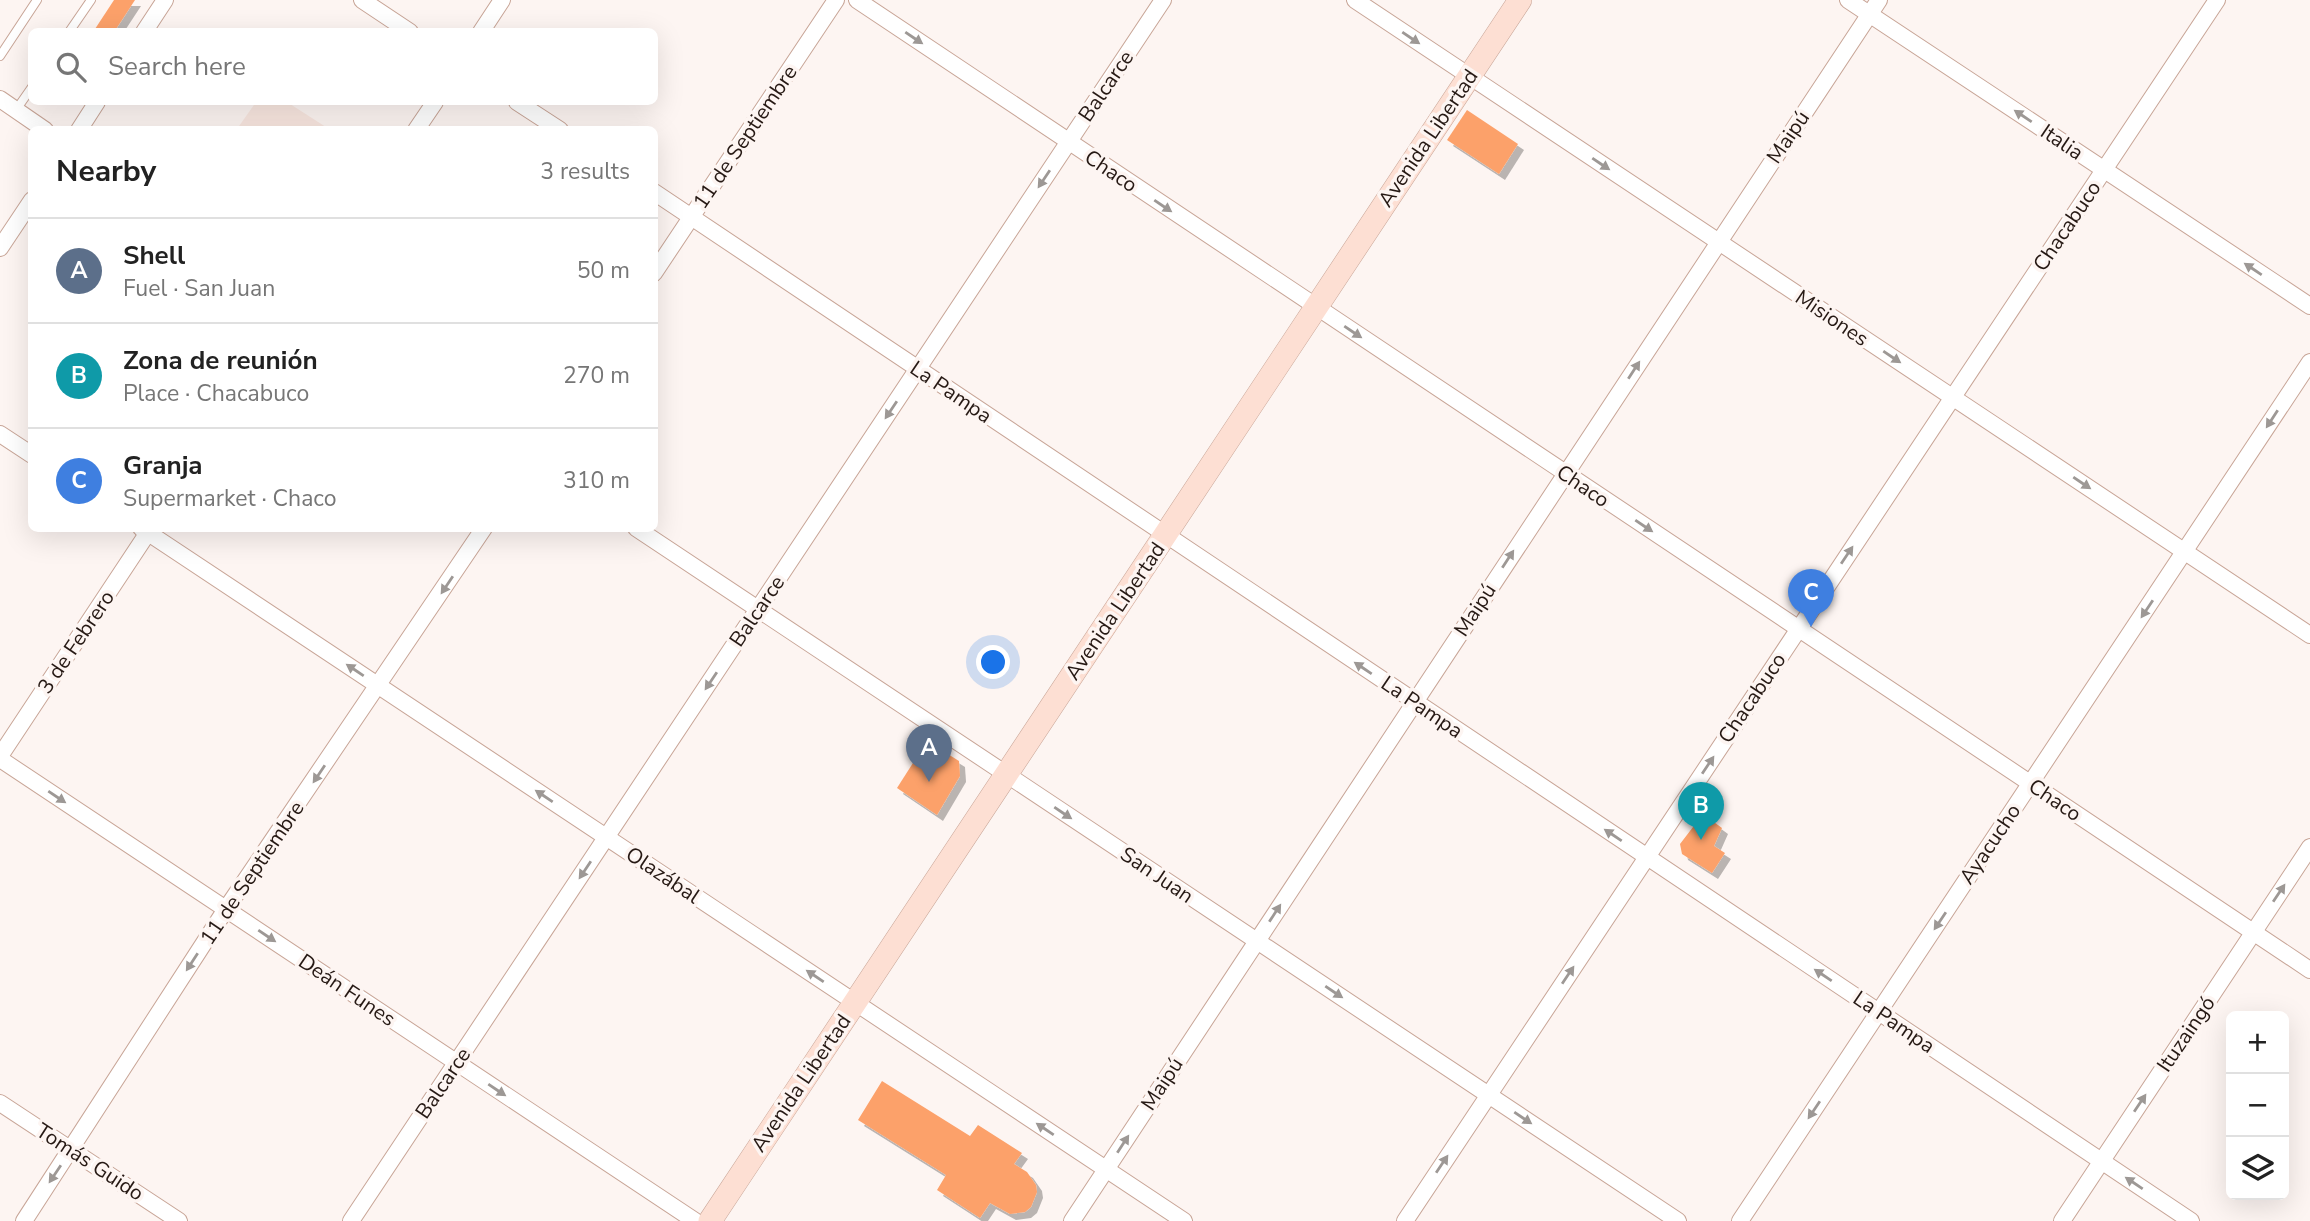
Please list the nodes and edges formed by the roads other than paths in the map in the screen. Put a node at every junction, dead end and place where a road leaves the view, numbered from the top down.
1 (37, 0) edge
2 (91, 0) edge
3 (164, 0) edge
4 (362, 0) edge
5 (502, 0) edge
6 (836, 0) edge
7 (857, 0) edge
8 (1163, 0) edge
9 (1355, 0) edge
10 (1520, 0) edge
11 (1848, 0) edge
12 (2217, 0) edge
13 (1874, 7) edge
14 (72, 28) edge
15 (146, 28) edge
16 (404, 28) edge
17 (484, 28) edge
18 (0, 56) edge
19 (1469, 76) junction
20 (28, 93) edge
21 (0, 99) edge
22 (95, 105) edge
23 (433, 105) edge
24 (522, 105) edge
25 (16, 110) junction
26 (39, 126) edge
27 (82, 126) edge
28 (419, 126) edge
29 (554, 126) edge
30 (1068, 142) junction
31 (2104, 170) junction
32 (658, 195) edge
33 (28, 206) edge
34 (692, 217) junction
35 (1718, 242) junction
36 (0, 248) edge
37 (658, 267) edge
38 (2310, 306) edge
39 (1315, 308) junction
40 (2310, 362) edge
41 (917, 369) junction
42 (1952, 397) junction
43 (0, 434) edge
44 (28, 452) edge
45 (1565, 474) junction
46 (146, 532) edge
47 (150, 532) edge
48 (481, 532) edge
49 (642, 532) edge
50 (1165, 535) junction
51 (2185, 552) junction
52 (758, 610) junction
53 (1798, 629) junction
54 (2310, 635) edge
55 (379, 686) junction
56 (1415, 702) junction
57 (0, 758) edge
58 (1006, 775) junction
59 (2031, 784) junction
60 (606, 837) junction
61 (2310, 847) edge
62 (1646, 857) junction
63 (226, 909) junction
64 (2253, 932) junction
65 (1256, 941) junction
66 (2310, 970) edge
67 (855, 1002) junction
68 (1879, 1012) junction
69 (456, 1063) junction
70 (1488, 1095) junction
71 (0, 1103) edge
72 (71, 1150) junction
73 (2101, 1161) junction
74 (1106, 1169) junction
75 (24, 1221) edge
76 (179, 1221) edge
77 (351, 1221) edge
78 (695, 1221) edge
79 (709, 1221) edge
80 (1072, 1221) edge
81 (1184, 1221) edge
82 (1405, 1221) edge
83 (1678, 1221) edge
84 (1740, 1221) edge
85 (2062, 1221) edge
86 (2191, 1221) edge

1 - 18 lane
2 - 14 lane
3 - 15 street
4 - 16 street
5 - 17 street
6 - 34 street, 11 de Septiembre
7 -> 30 street, Chaco
8 - 30 street, Balcarce
9 -> 19 street, Misiones
10 - 19 main road, Avenida Libertad
11 - 13 street, Italia
12 - 31 street, Chacabuco
31 -> 13 street, Italia
13 - 35 street, Maipú
19 -> 35 street, Misiones
19 - 39 main road, Avenida Libertad
20 - 25 lane
21 - 25 street
22 - 27 street
23 - 28 street
24 - 29 street
25 - 26 street
30 -> 39 street, Chaco
30 -> 41 street, Balcarce
38 -> 31 street, Italia
31 - 42 street, Chacabuco
32 - 34 street, La Pampa
33 - 36 street
34 - 37 street, 11 de Septiembre
34 - 41 street, La Pampa
35 -> 42 street, Misiones
45 -> 35 street, Maipú
39 -> 45 street, Chaco
39 - 50 main road, Avenida Libertad
40 -> 51 street, Ayacucho
41 - 50 street, La Pampa
41 -> 52 street, Balcarce
42 -> 51 street, Misiones
53 -> 42 street, Chacabuco
43 - 44 street
45 -> 53 street, Chaco
56 -> 45 street, Maipú
46 - 57 street, 3 de Febrero
55 -> 47 street, Olazábal
48 -> 55 street, 11 de Septiembre
49 - 52 street, San Juan
56 -> 50 street, La Pampa
50 - 58 main road, Avenida Libertad
51 - 54 street, Misiones
51 -> 59 street, Ayacucho
52 - 58 street, San Juan
52 -> 60 street, Balcarce
53 - 59 street, Chaco
62 -> 53 street, Chacabuco
60 -> 55 street, Olazábal
55 -> 63 street, 11 de Septiembre
62 -> 56 street, La Pampa
65 -> 56 street, Maipú
57 -> 63 street, Deán Funes
58 -> 65 street, San Juan
58 - 67 main road, Avenida Libertad
59 - 64 street, Chaco
59 -> 68 street, Ayacucho
67 -> 60 street, Olazábal
60 -> 69 street, Balcarce
64 -> 61 street, Ituzaingó
68 -> 62 street, La Pampa
70 -> 62 street, Chacabuco
63 -> 69 street, Deán Funes
63 -> 72 street, 11 de Septiembre
64 - 66 street, Chaco
73 -> 64 street, Ituzaingó
65 -> 70 street, San Juan
74 -> 65 street, Maipú
74 -> 67 street, Olazábal
67 - 79 main road, Avenida Libertad
68 - 73 street, La Pampa
68 -> 84 street, Ayacucho
69 - 77 street, Balcarce
69 -> 78 street, Deán Funes
82 -> 70 street, Chacabuco
70 -> 83 street, San Juan
71 - 72 street, Tomás Guido
72 -> 75 street, 11 de Septiembre
72 - 76 street, Tomás Guido
73 - 85 street, Ituzaingó
86 -> 73 street, La Pampa
74 - 80 street, Maipú
74 - 81 street, Olazábal

